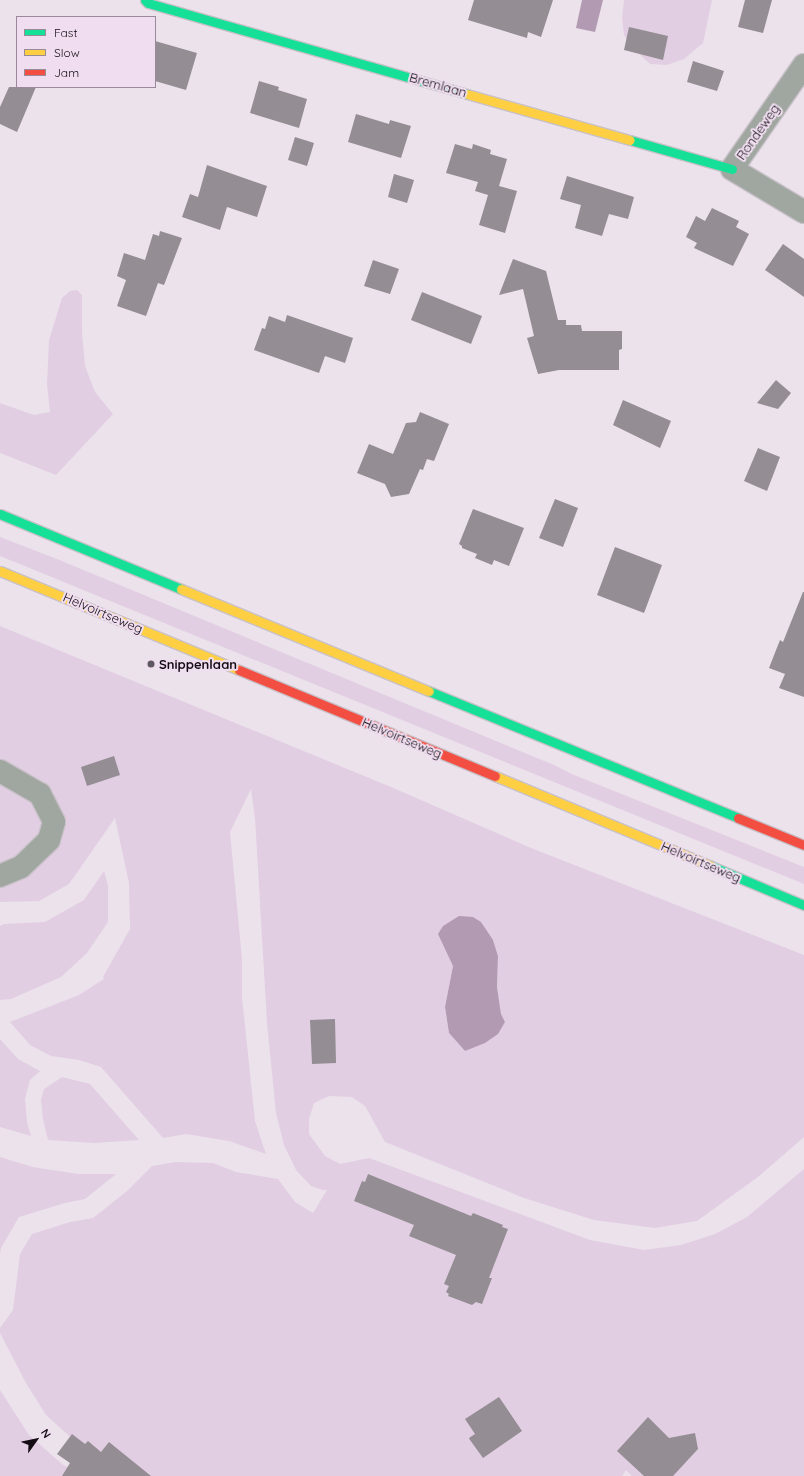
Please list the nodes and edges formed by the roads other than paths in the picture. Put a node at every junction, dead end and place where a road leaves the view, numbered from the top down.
1 (145, 0) edge
2 (804, 65) edge
3 (732, 169) junction
4 (804, 212) edge
5 (0, 514) edge
6 (0, 571) edge
7 (0, 771) edge
8 (804, 845) edge
9 (0, 876) edge
10 (804, 905) edge

1 - 3 main road, Bremlaan
2 - 3 street, Rondeweg
3 - 4 street, Rondeweg
5 - 8 main road
6 - 10 main road, Helvoirtseweg
7 - 9 street

